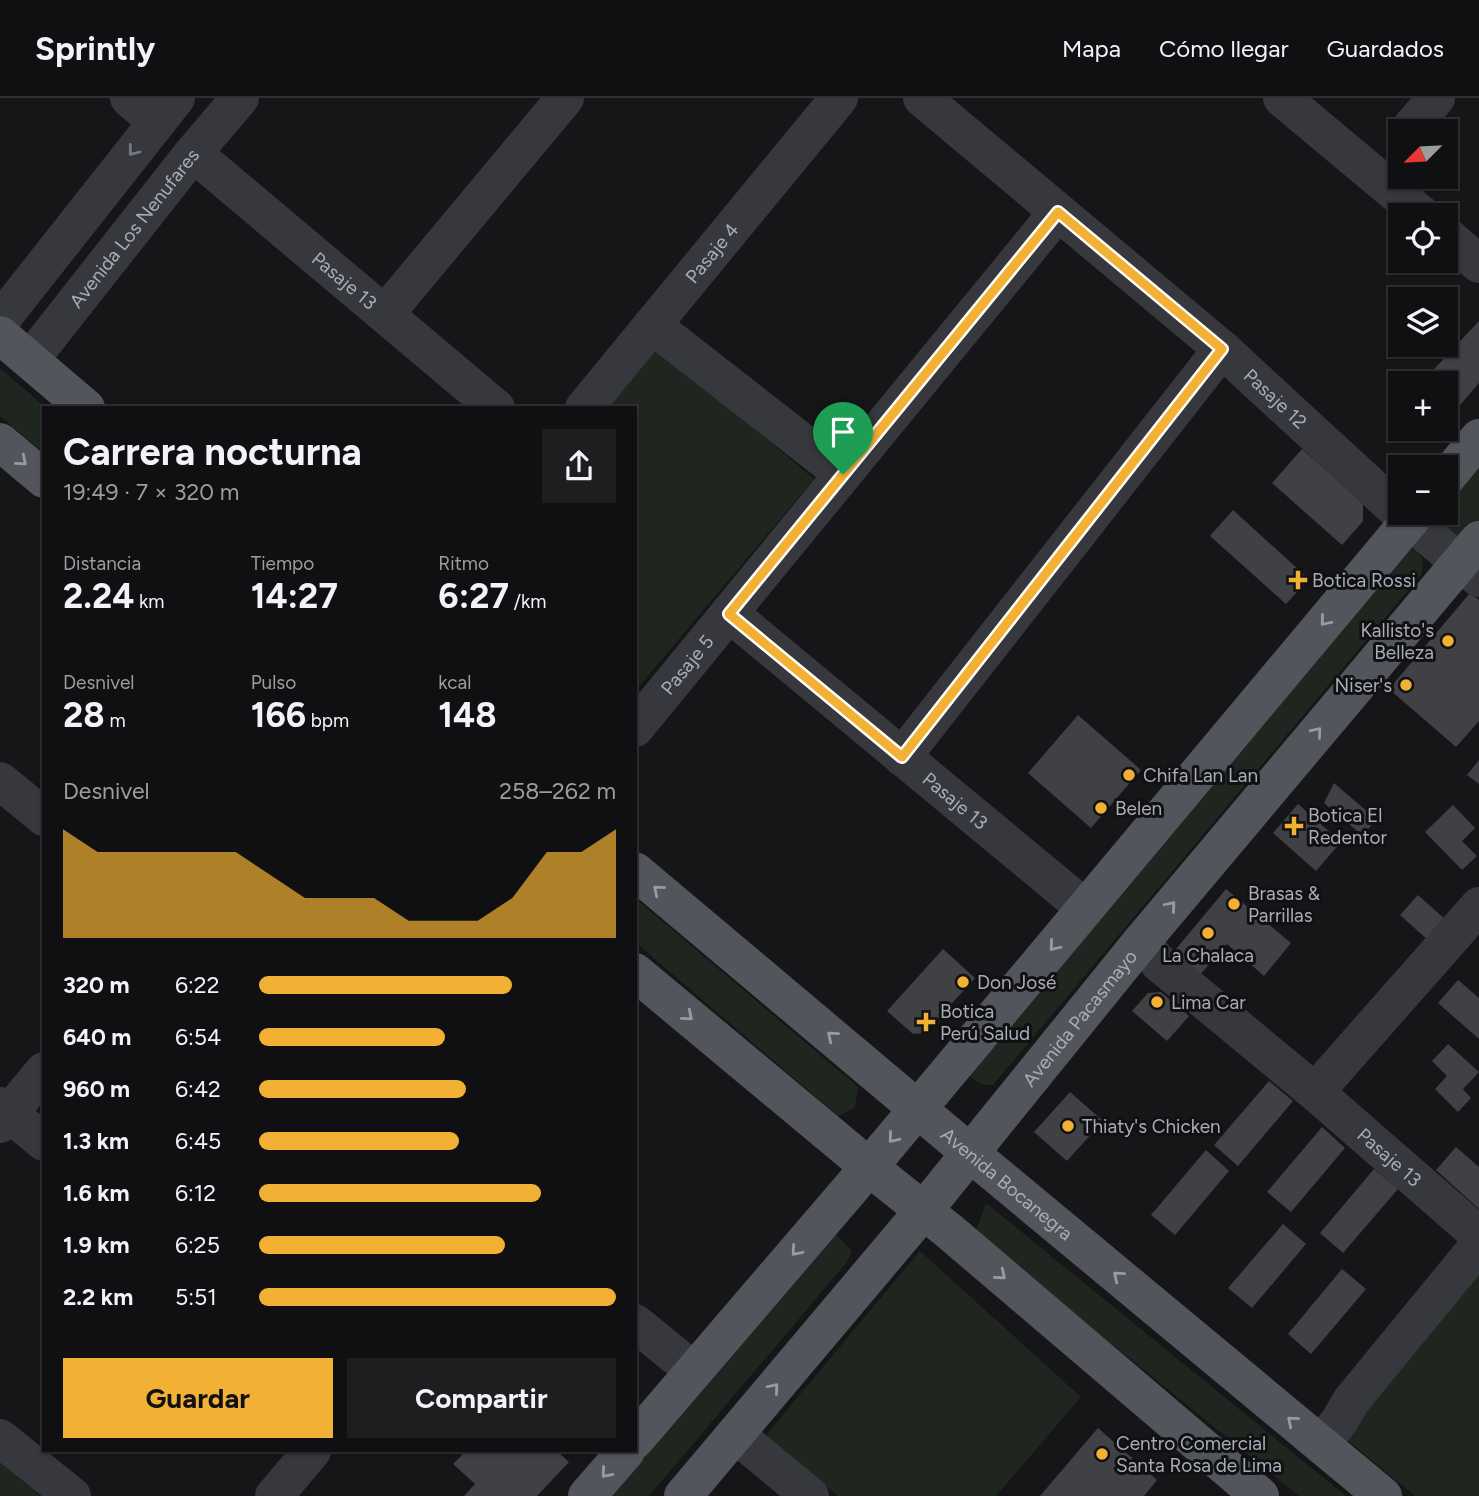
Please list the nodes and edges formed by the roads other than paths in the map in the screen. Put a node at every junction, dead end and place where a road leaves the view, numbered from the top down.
1 (240, 98) edge
2 (565, 98) edge
3 (839, 98) edge
4 (922, 98) edge
5 (1282, 98) edge
6 (1436, 98) edge
7 (154, 106) edge
8 (1418, 119) edge
9 (193, 153) junction
10 (1388, 155) edge
11 (1372, 174) junction
12 (1407, 203) edge
13 (1058, 212) junction
14 (1458, 246) edge
15 (1479, 264) edge
16 (385, 314) junction
17 (0, 320) edge
18 (652, 325) junction
19 (0, 335) edge
20 (1222, 349) junction
21 (30, 360) junction
22 (84, 406) edge
23 (494, 406) edge
24 (586, 406) edge
25 (1479, 438) edge
26 (0, 442) edge
27 (1458, 463) edge
28 (843, 474) junction
29 (42, 477) edge
30 (1388, 499) edge
31 (1398, 525) edge
32 (1421, 525) edge
33 (1473, 560) edge
34 (729, 614) junction
35 (637, 726) edge
36 (902, 757) junction
37 (0, 780) edge
38 (42, 815) edge
39 (637, 873) edge
40 (1479, 906) edge
41 (1085, 908) junction
42 (1141, 942) junction
43 (637, 974) edge
44 (42, 1073) edge
45 (1315, 1092) junction
46 (918, 1108) junction
47 (3, 1115) edge
48 (42, 1141) edge
49 (970, 1153) junction
50 (869, 1167) junction
51 (924, 1210) junction
52 (1479, 1236) edge
53 (1479, 1245) edge
54 (637, 1325) edge
55 (694, 1371) junction
56 (735, 1434) junction
57 (0, 1438) edge
58 (637, 1438) edge
59 (1321, 1445) junction
60 (311, 1452) edge
61 (625, 1452) edge
62 (72, 1496) edge
63 (274, 1496) edge
64 (587, 1496) edge
65 (683, 1496) edge
66 (810, 1496) edge
67 (1260, 1496) edge
68 (1383, 1496) edge

1 - 9 street, Avenida Los Nenufares
2 - 16 street
3 - 18 street, Pasaje 4
4 - 13 street, Pasaje 12
5 - 11 street
6 - 8 street
7 -> 17 street
9 - 16 street, Pasaje 13
9 - 21 street, Avenida Los Nenufares
10 - 11 street
11 - 12 street
13 - 20 street, Pasaje 12
13 - 28 street, Pasaje 5
14 - 15 street
16 - 23 street, Pasaje 13
18 - 24 street, Pasaje 4
18 - 28 street
19 - 21 main road
20 - 30 street, Pasaje 12
20 - 36 street
21 - 22 main road
25 - 27 main road
26 -> 29 main road
28 - 34 street, Pasaje 5
31 -> 41 main road
32 - 33 street, Pasaje 12
42 -> 33 main road, Avenida Pacasmayo
34 - 35 street, Pasaje 5
34 - 36 street, Pasaje 13
36 - 41 street, Pasaje 13
37 - 38 street
46 -> 39 main road, Avenida Bocanegra
40 - 45 street
41 -> 46 main road
42 - 45 street, Pasaje 13
42 - 49 main road, Avenida Pacasmayo
43 -> 50 main road
44 - 47 street
45 - 52 street, Pasaje 13
46 - 49 main road, Avenida Bocanegra
46 -> 50 main road
47 - 48 street
49 - 51 main road, Avenida Pacasmayo
59 -> 49 main road, Avenida Bocanegra
50 - 51 main road
50 -> 55 main road
56 -> 51 main road, Avenida Pacasmayo
51 -> 67 main road
53 - 59 street
54 - 55 street
55 - 58 main road
56 - 65 main road, Avenida Pacasmayo
56 - 66 street
57 - 62 street
59 - 68 main road, Avenida Bocanegra
60 - 63 street
61 -> 64 main road

